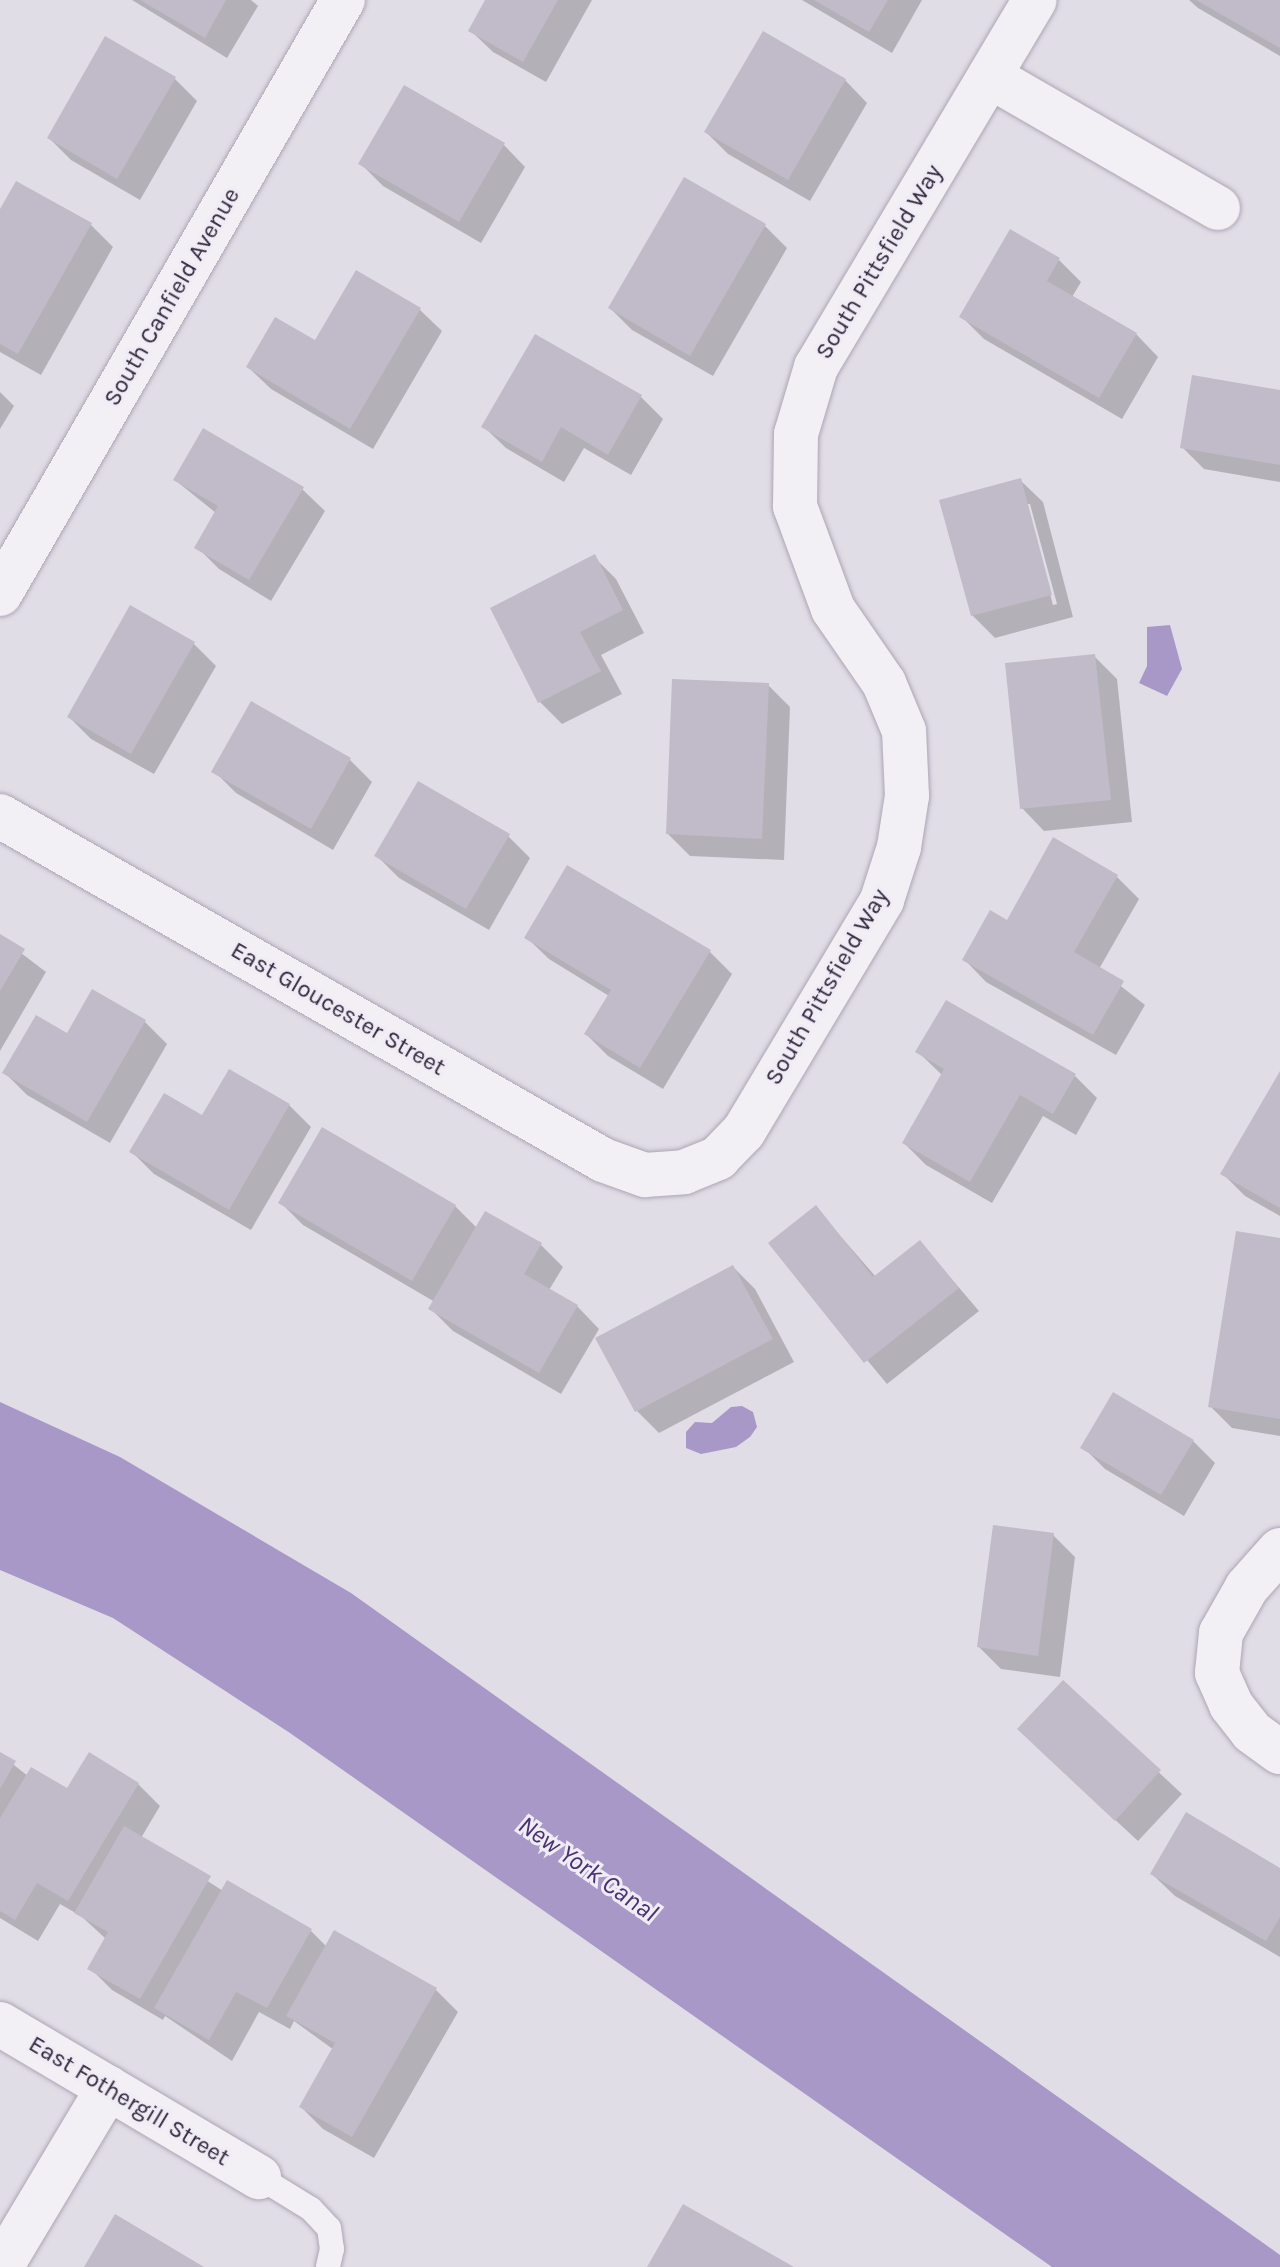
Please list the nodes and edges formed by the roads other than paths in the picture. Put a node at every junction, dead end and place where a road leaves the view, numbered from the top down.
1 (343, 0) edge
2 (1035, 0) edge
3 (991, 77) junction
4 (1218, 208) dead end
5 (0, 594) edge
6 (0, 816) edge
7 (684, 1172) joint
8 (1280, 1550) edge
9 (1280, 1752) edge
10 (0, 2024) edge
11 (108, 2088) junction
12 (259, 2177) joint
13 (1, 2267) edge
14 (328, 2267) edge

1 - 5 street, South Canfield Avenue
2 - 3 street, South Pittsfield Way
3 - 4 street
3 - 7 street, South Pittsfield Way
6 - 7 street, East Gloucester Street
8 - 9 street
10 - 11 street, East Fothergill Street
11 - 12 street, East Fothergill Street
11 - 13 street
12 - 14 lane

